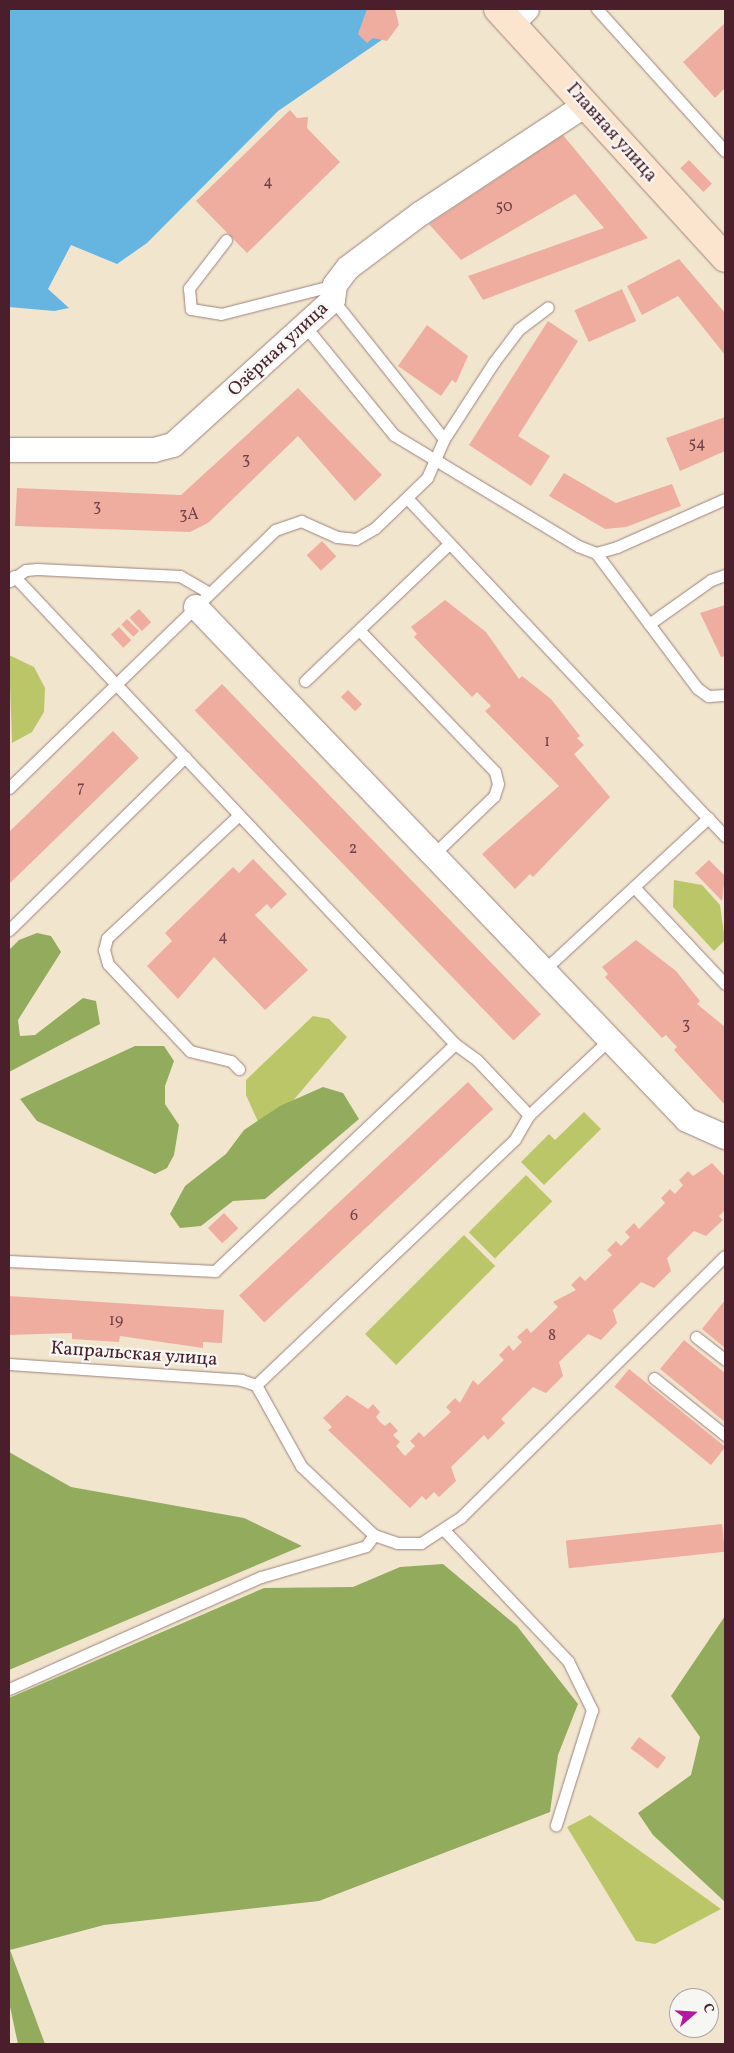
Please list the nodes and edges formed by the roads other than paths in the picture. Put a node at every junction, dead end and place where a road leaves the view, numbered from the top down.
1 (597, 9) edge
2 (512, 14) edge
3 (586, 105) junction
4 (725, 151) edge
5 (226, 240) dead end
6 (725, 258) edge
7 (334, 293) junction
8 (548, 307) dead end
9 (305, 326) junction
10 (444, 439) junction
11 (9, 450) edge
12 (437, 460) junction
13 (406, 498) junction
14 (725, 499) edge
15 (449, 544) junction
16 (596, 553) junction
17 (725, 575) edge
18 (12, 579) edge
19 (203, 600) junction
20 (649, 624) junction
21 (360, 631) junction
22 (305, 681) dead end
23 (117, 686) junction
24 (725, 695) edge
25 (185, 758) junction
26 (9, 788) edge
27 (239, 815) junction
28 (708, 818) junction
29 (725, 836) edge
30 (433, 854) junction
31 (634, 887) junction
32 (9, 930) edge
33 (544, 970) junction
34 (725, 984) edge
35 (610, 1039) junction
36 (456, 1044) junction
37 (239, 1069) dead end
38 (529, 1115) junction
39 (725, 1137) edge
40 (725, 1256) edge
41 (9, 1260) edge
42 (696, 1337) dead end
43 (725, 1360) edge
44 (9, 1364) edge
45 (654, 1378) dead end
46 (256, 1385) junction
47 (725, 1436) edge
48 (445, 1531) junction
49 (374, 1535) junction
50 (9, 1689) edge
51 (556, 1825) dead end

1 - 4 lane
2 - 3 main road, Главная улица
3 - 6 main road, Главная улица
3 - 7 street, Озёрная улица
5 - 7 lane
7 - 9 street, Озёрная улица
7 - 10 lane
8 - 10 lane
9 - 11 street, Озёрная улица
9 - 12 lane
10 - 12 lane
12 - 13 lane
12 - 16 lane
13 - 15 lane
13 - 19 lane
14 - 16 lane
15 - 21 lane
15 - 28 lane
16 - 20 lane
17 - 20 lane
18 - 19 lane
18 - 23 lane
19 - 23 lane
19 - 30 street
20 - 24 lane
21 - 22 lane
21 - 30 lane
23 - 25 lane
23 - 26 lane
25 - 27 lane
25 - 32 lane
27 - 36 lane
27 - 37 lane
28 - 29 lane
28 - 31 lane
30 - 33 street
31 - 33 lane
31 - 34 lane
33 - 35 street
35 - 38 lane
35 - 39 street
36 - 38 lane
36 - 41 lane
38 - 46 lane
40 - 48 lane
42 - 43 lane
44 - 46 lane, Капральская улица
45 - 47 lane
46 - 49 lane
48 - 49 lane
48 - 51 lane
49 - 50 lane

